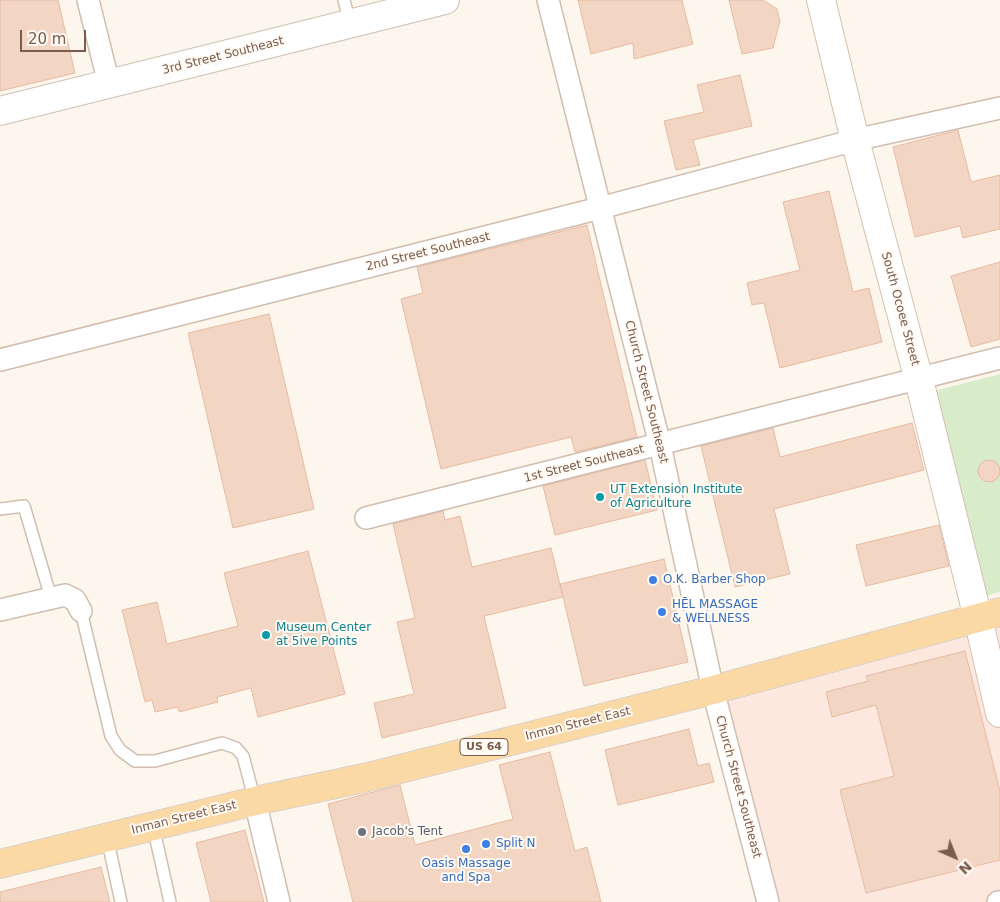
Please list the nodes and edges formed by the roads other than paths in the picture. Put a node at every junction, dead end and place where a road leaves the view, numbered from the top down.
1 (88, 0) edge
2 (445, 0) edge
3 (548, 0) edge
4 (821, 0) edge
5 (403, 5) edge
6 (347, 12) edge
7 (109, 84) junction
8 (1000, 108) edge
9 (0, 111) edge
10 (855, 140) junction
11 (600, 208) junction
12 (1000, 358) edge
13 (0, 360) edge
14 (919, 380) junction
15 (660, 445) junction
16 (0, 509) edge
17 (366, 518) dead end
18 (52, 598) junction
19 (0, 610) edge
20 (80, 611) joint
21 (989, 615) edge
22 (712, 690) junction
23 (1000, 714) edge
24 (255, 801) junction
25 (153, 826) junction
26 (107, 837) junction
27 (0, 864) edge
28 (121, 902) edge
29 (170, 902) edge
30 (279, 902) edge
31 (768, 902) edge

1 - 7 street
2 - 5 main road, 3rd Street Southeast
3 - 11 street, Church Street Southeast
4 - 10 main road, South Ocoee Street
5 - 6 main road, 3rd Street Southeast
6 - 7 main road, 3rd Street Southeast
7 - 9 main road, 3rd Street Southeast
8 - 10 street, 2nd Street Southeast
10 - 11 street, 2nd Street Southeast
10 - 14 main road, South Ocoee Street
11 - 13 street, 2nd Street Southeast
11 - 15 street, Church Street Southeast
12 - 14 street, 1st Street Southeast
14 - 15 street, 1st Street Southeast
14 - 21 main road, South Ocoee Street
15 - 17 street, 1st Street Southeast
15 - 22 street, Church Street Southeast
16 - 18 lane
18 - 19 street
18 - 20 street
20 - 24 lane
21 - 22 main road, Inman Street East / US 64
21 - 23 main road, South Ocoee Street
22 - 24 main road, Inman Street East / US 64
22 - 31 street, Church Street Southeast
24 - 25 main road, Inman Street East / US 64
24 - 30 street
25 - 26 main road, Inman Street East / US 64
25 - 29 lane
26 - 27 main road, Inman Street East / US 64
26 - 28 lane

